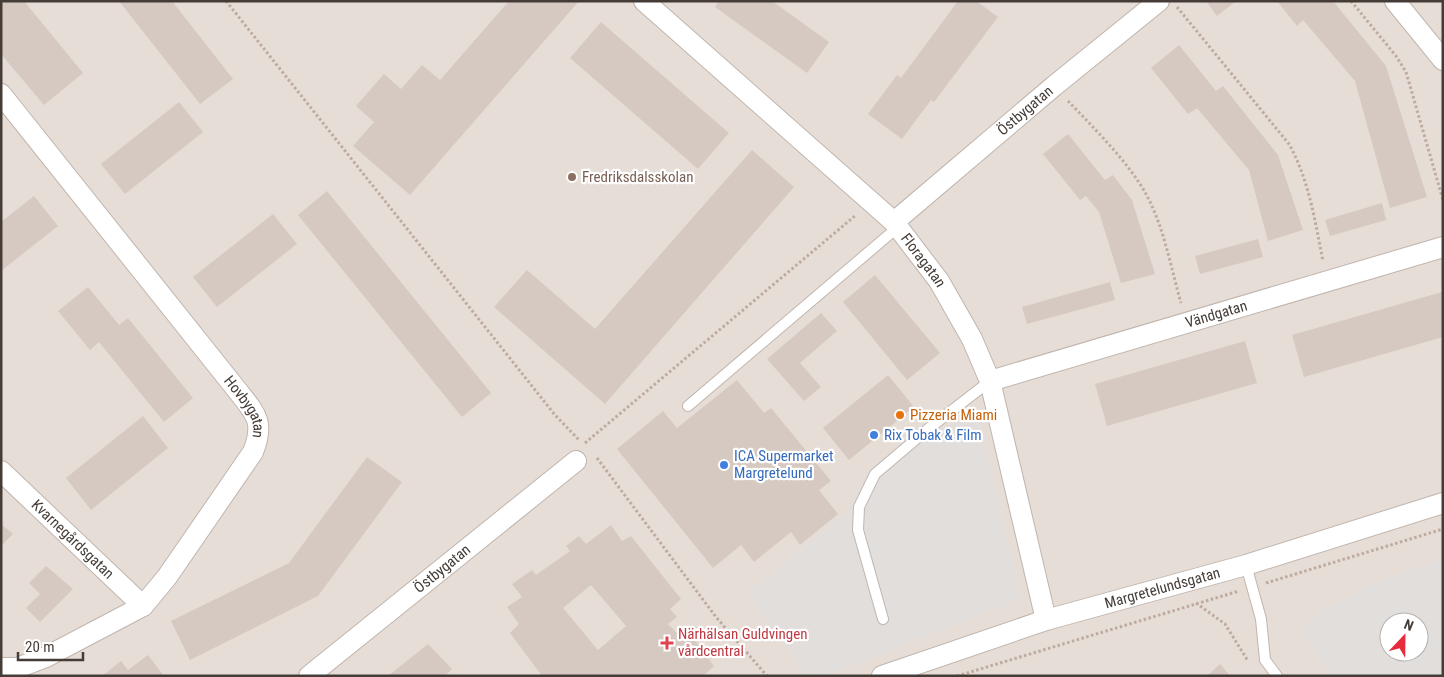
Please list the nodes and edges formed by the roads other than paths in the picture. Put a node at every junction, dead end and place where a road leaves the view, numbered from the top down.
1 (644, 1) edge
2 (1159, 1) edge
3 (1395, 1) edge
4 (1443, 60) edge
5 (1, 94) edge
6 (896, 225) junction
7 (1443, 246) edge
8 (990, 381) junction
9 (688, 406) dead end
10 (585, 451) road end
11 (1, 471) edge
12 (1443, 503) edge
13 (1246, 565) junction
14 (143, 606) junction
15 (882, 619) dead end
16 (1046, 620) junction
17 (1, 668) edge
18 (309, 676) edge
19 (882, 676) edge
20 (1277, 676) edge

1 - 6 street, Floragatan
2 - 6 street, Östbygatan
3 - 4 street
5 - 14 street, Hovbygatan
6 - 8 street, Floragatan
6 - 9 lane
7 - 8 street, Vändgatan
8 - 15 lane
8 - 16 street, Floragatan
10 - 18 street, Östbygatan
11 - 14 street, Kvarnegårdsgatan
12 - 13 street, Margretelundsgatan
13 - 16 street, Margretelundsgatan
13 - 20 lane
14 - 17 street, Hovbygatan
16 - 19 street, Margretelundsgatan

